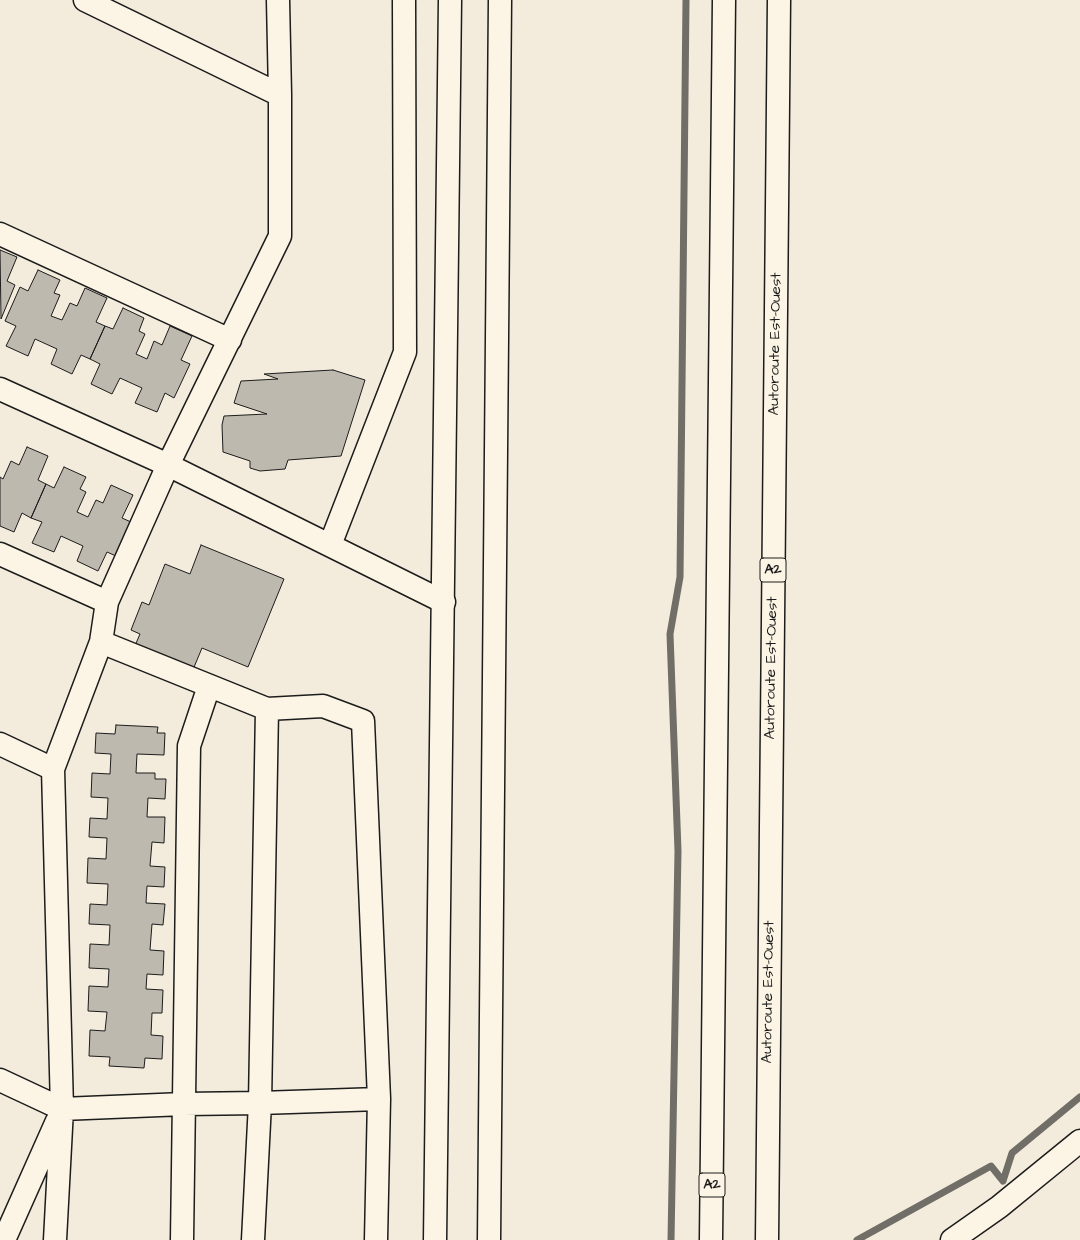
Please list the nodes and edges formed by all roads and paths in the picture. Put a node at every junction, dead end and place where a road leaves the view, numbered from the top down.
1 (85, 0) edge
2 (278, 0) edge
3 (404, 0) edge
4 (450, 0) edge
5 (500, 0) edge
6 (724, 0) edge
7 (779, 0) edge
8 (280, 95) junction
9 (0, 234) edge
10 (230, 340) junction
11 (0, 389) edge
12 (168, 465) junction
13 (330, 545) junction
14 (0, 554) edge
15 (107, 602) junction
16 (444, 602) junction
17 (101, 642) junction
18 (209, 686) junction
19 (267, 709) junction
20 (0, 744) edge
21 (53, 769) junction
22 (0, 1080) edge
23 (379, 1099) junction
24 (260, 1103) junction
25 (184, 1104) junction
26 (62, 1109) junction
27 (1080, 1141) edge
28 (3, 1237) edge
29 (56, 1240) edge
30 (182, 1240) edge
31 (252, 1240) edge
32 (376, 1240) edge
33 (435, 1240) edge
34 (489, 1240) edge
35 (711, 1240) edge
36 (767, 1240) edge
37 (952, 1240) edge

1 - 8 main road
2 - 8 main road
3 - 13 main road
4 - 16 main road
5 - 34 main road
6 - 35 main road, A2
7 - 36 main road, Autoroute Est-Ouest / A2
8 - 10 main road
9 - 10 main road
10 - 12 main road
11 - 12 main road
12 - 13 main road
12 - 15 main road
13 - 16 main road
14 - 15 main road
15 - 17 main road
16 - 33 main road
17 - 18 main road
17 - 21 main road
18 - 19 main road
18 - 25 main road
19 - 23 main road
19 - 24 main road
20 - 21 main road
21 - 26 main road
22 - 26 main road
23 - 24 main road
23 - 32 main road
24 - 25 main road
24 - 31 main road
25 - 26 main road
25 - 30 main road
26 - 28 main road
26 - 29 main road
27 - 37 main road

